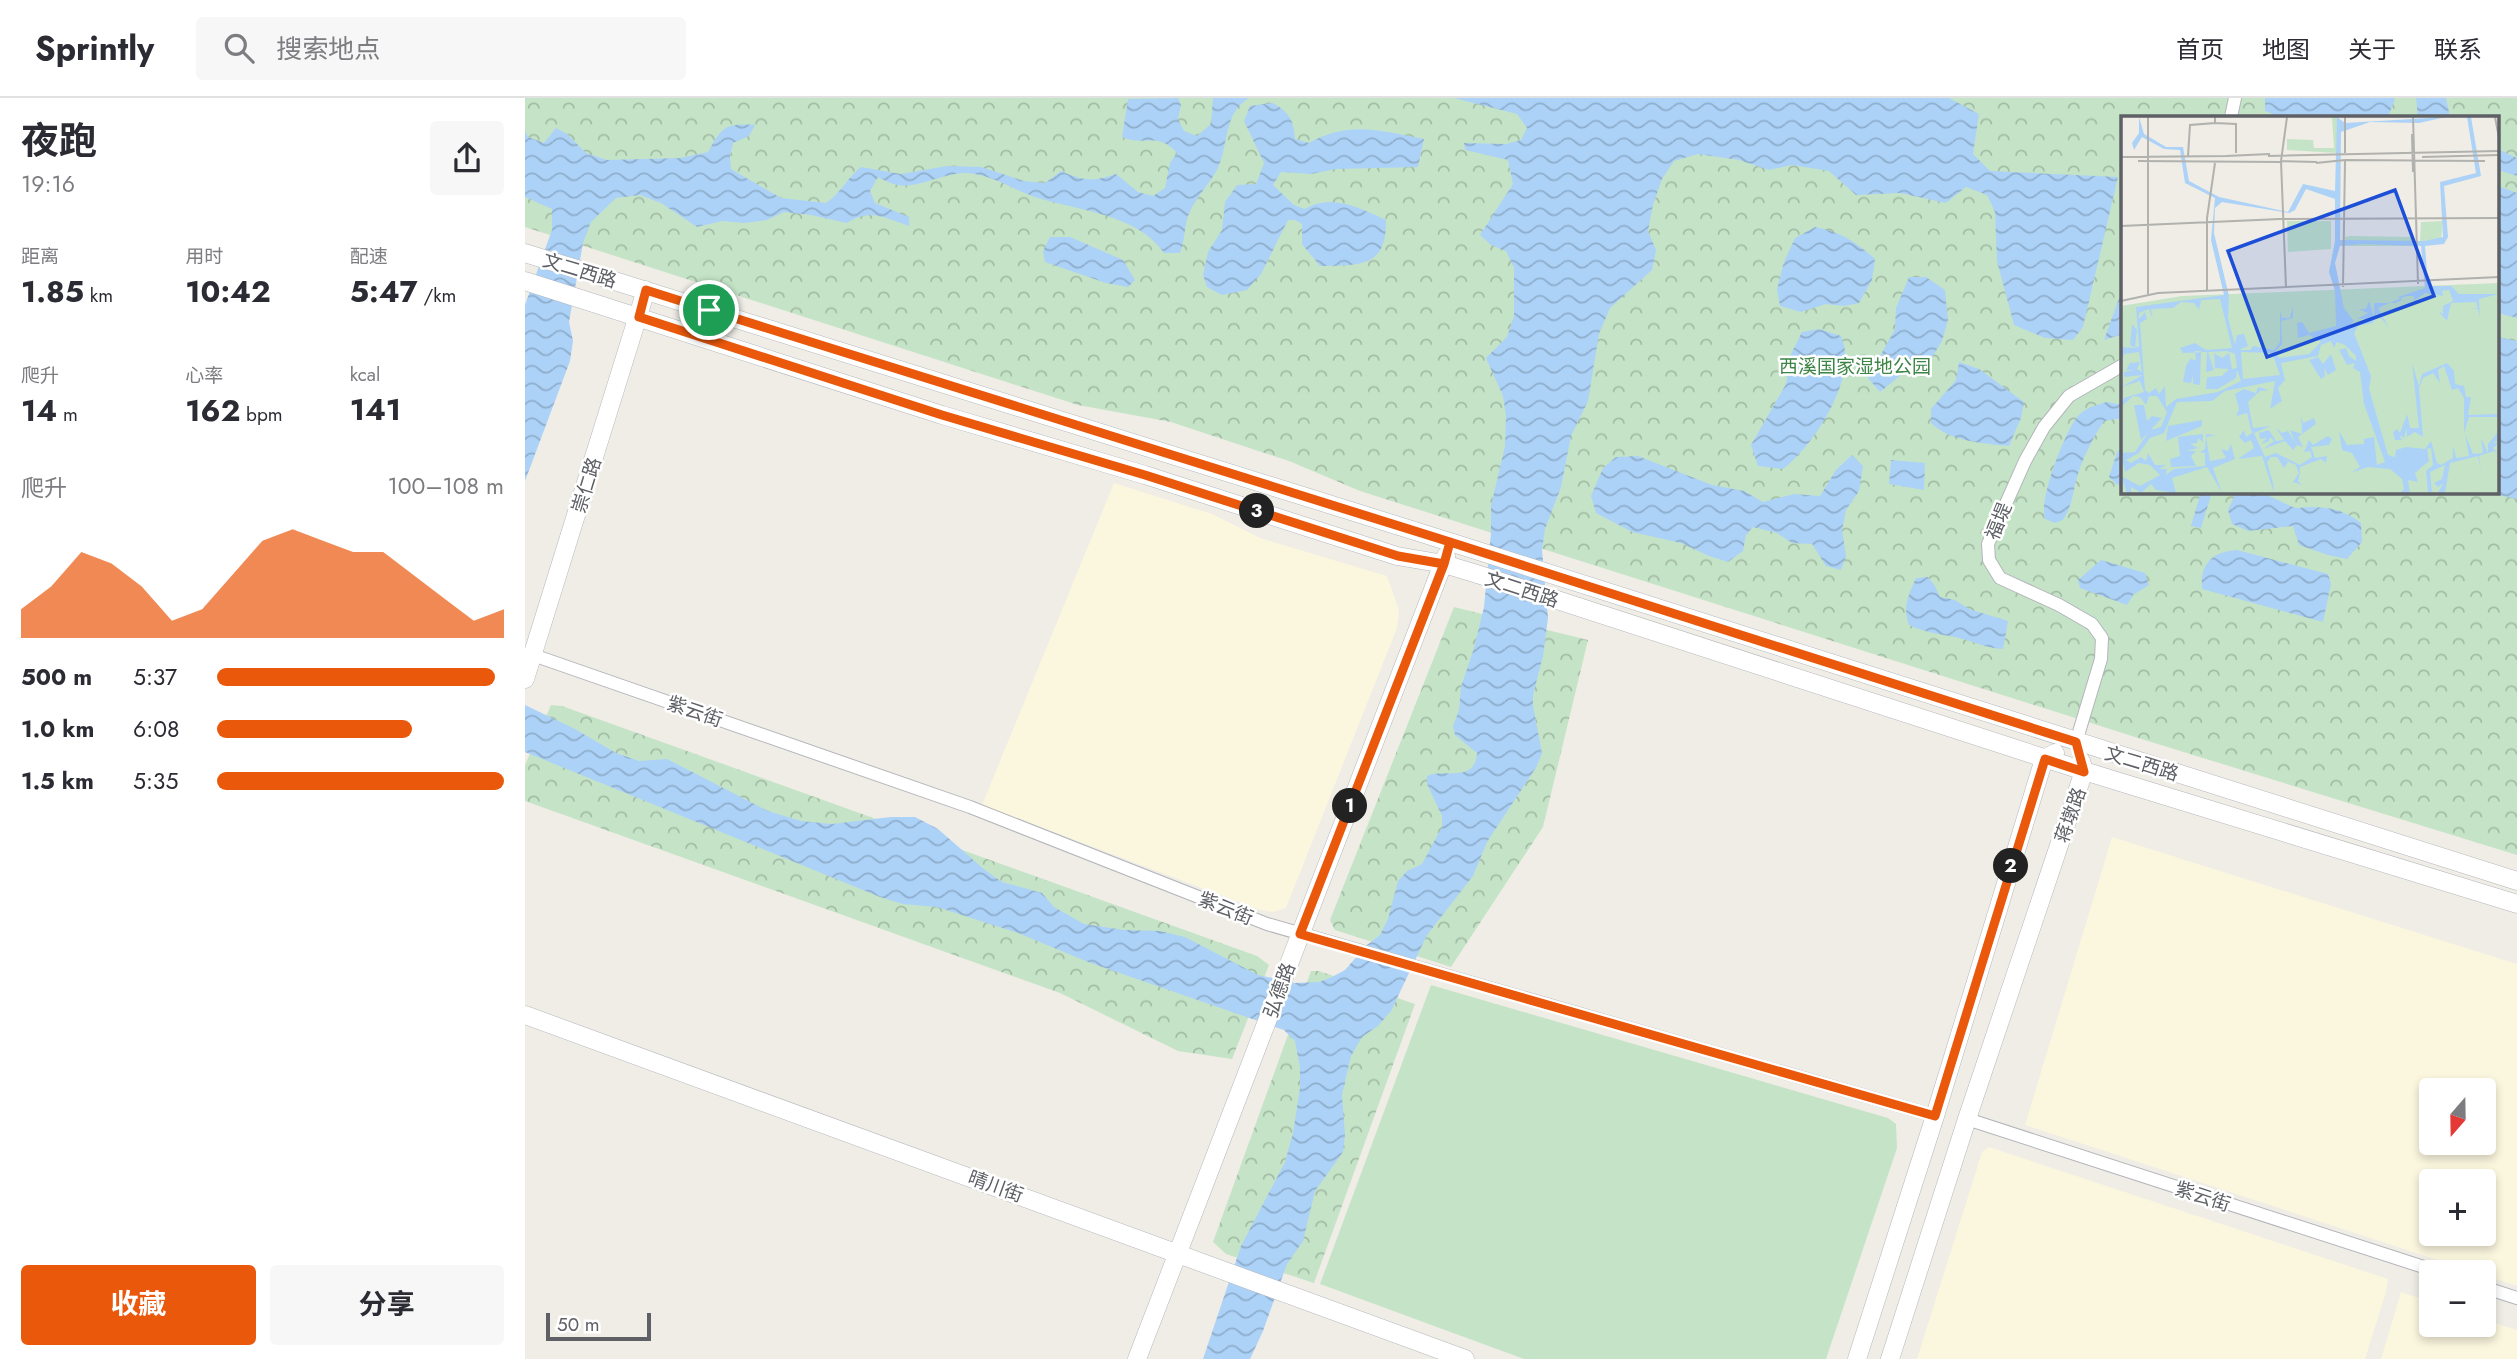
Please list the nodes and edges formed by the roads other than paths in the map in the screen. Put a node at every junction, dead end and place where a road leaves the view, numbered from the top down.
1 (2235, 98) edge
2 (2231, 116) edge
3 (530, 255) edge
4 (526, 282) edge
5 (646, 290) junction
6 (639, 317) junction
7 (2121, 366) edge
8 (1450, 542) junction
9 (1444, 564) junction
10 (533, 655) junction
11 (525, 679) edge
12 (2076, 742) junction
13 (2045, 759) junction
14 (2084, 772) junction
15 (2517, 881) edge
16 (2517, 904) edge
17 (1300, 934) junction
18 (525, 1016) edge
19 (1935, 1116) junction
20 (1967, 1119) junction
21 (1179, 1253) junction
22 (2419, 1266) edge
23 (2496, 1291) edge
24 (2517, 1298) edge
25 (1137, 1359) edge
26 (1465, 1359) edge
27 (1857, 1359) edge
28 (1890, 1359) edge

1 - 2 street
3 - 5 main road, 文二西路
4 - 6 main road, 文二西路
5 - 6 main road, 崇仁路
5 - 8 main road, 文二西路
6 - 9 main road, 文二西路
6 - 10 main road, 崇仁路
7 - 12 street, 福堤
8 - 9 main road, 弘德路
8 - 12 main road, 文二西路
9 - 13 main road, 文二西路
9 - 17 main road, 弘德路
10 - 11 main road, 崇仁路
10 - 17 street, 紫云街
12 - 13 main road
12 - 14 main road, 蒋墩路
12 - 15 main road, 文二西路
13 - 14 main road, 文二西路
13 - 19 main road, 蒋墩路
14 - 16 main road, 文二西路
14 - 20 main road, 蒋墩路
17 - 19 street, 紫云街
17 - 21 main road, 弘德路
18 - 21 main road, 晴川街
19 - 27 main road, 蒋墩路
20 - 22 street, 紫云街
20 - 28 main road, 蒋墩路
21 - 25 main road, 弘德路
21 - 26 main road, 晴川街
23 - 24 street

